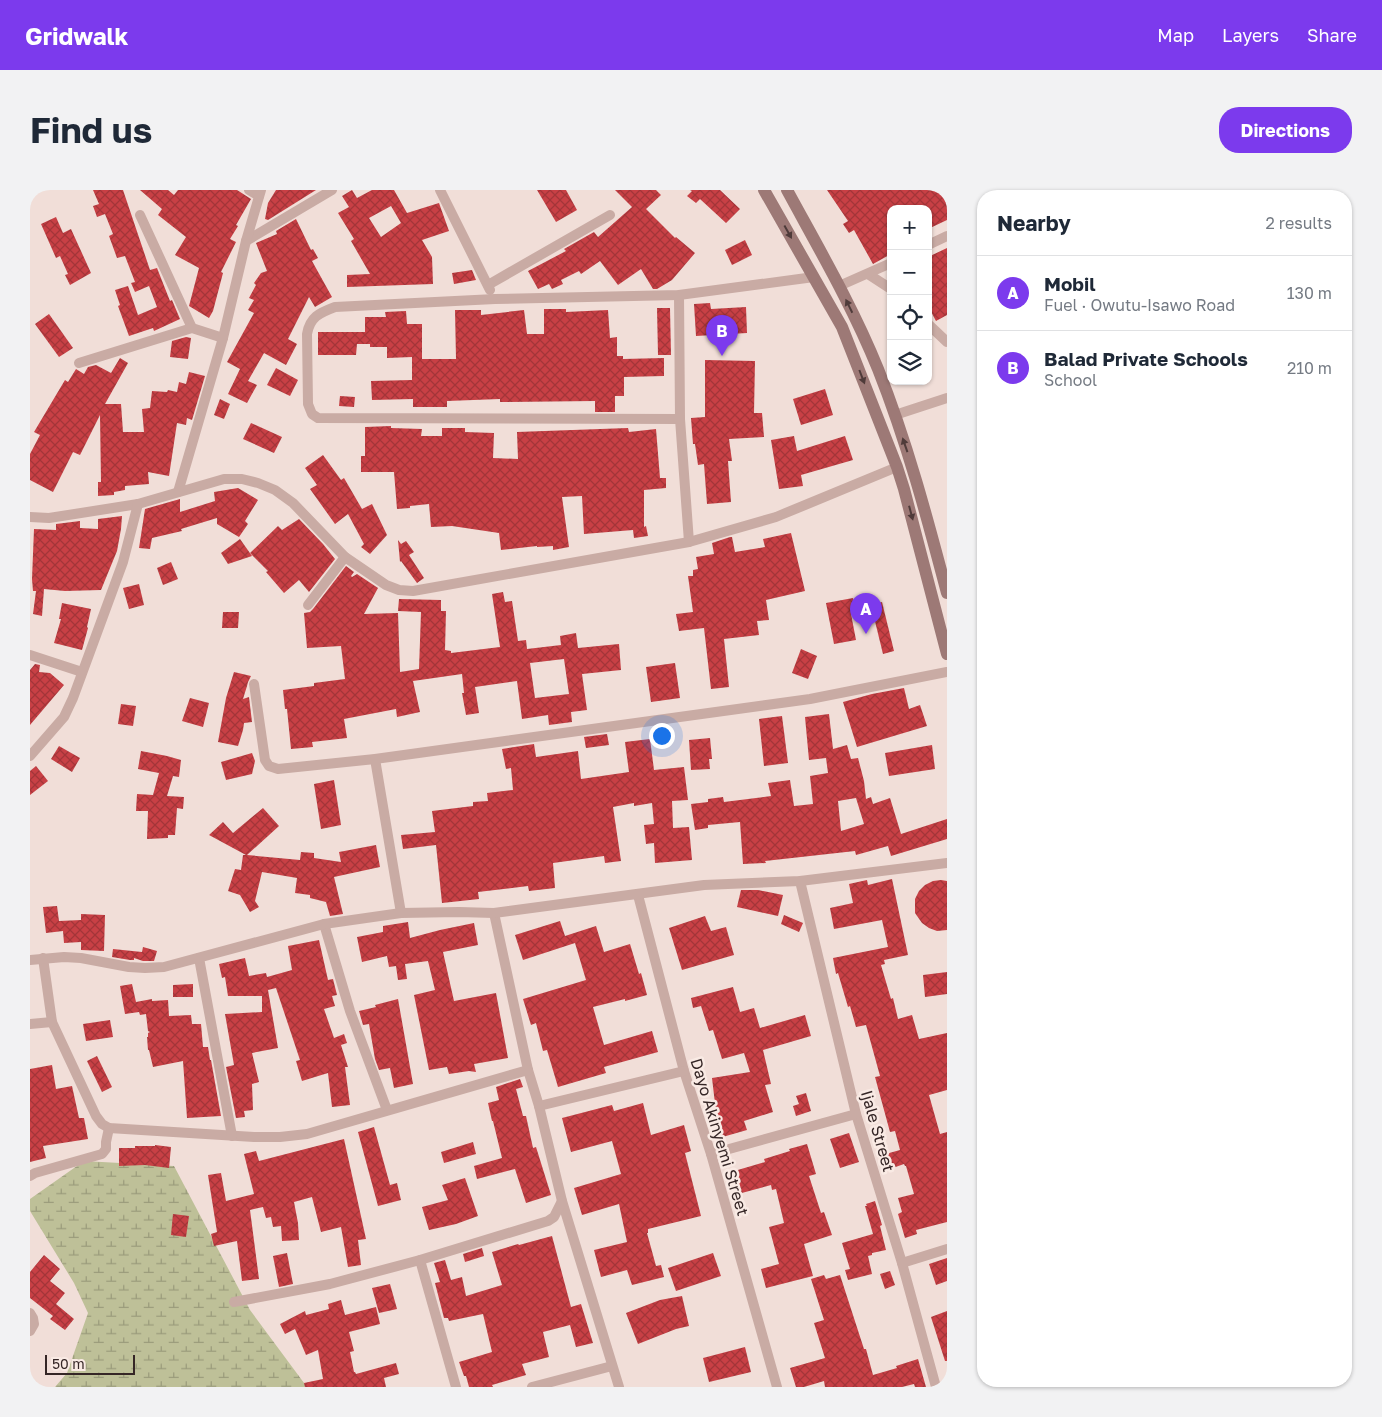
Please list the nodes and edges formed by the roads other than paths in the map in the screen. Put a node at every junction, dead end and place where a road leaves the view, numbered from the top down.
1 (249, 190) edge
2 (332, 190) edge
3 (440, 190) edge
4 (764, 190) edge
5 (787, 190) edge
6 (260, 193) edge
7 (140, 215) dead end
8 (610, 215) dead end
9 (947, 236) edge
10 (246, 241) junction
11 (932, 243) edge
12 (887, 265) edge
13 (868, 274) junction
14 (814, 277) junction
15 (488, 285) junction
16 (839, 286) junction
17 (887, 286) edge
18 (679, 295) junction
19 (495, 299) junction
20 (192, 328) junction
21 (932, 328) edge
22 (223, 338) junction
23 (947, 342) edge
24 (79, 363) dead end
25 (947, 398) edge
26 (895, 415) junction
27 (680, 419) junction
28 (897, 467) junction
29 (178, 492) junction
30 (138, 504) junction
31 (30, 517) edge
32 (689, 542) junction
33 (345, 557) junction
34 (947, 593) edge
35 (308, 606) dead end
36 (947, 654) edge
37 (30, 655) edge
38 (82, 672) junction
39 (947, 672) edge
40 (254, 684) dead end
41 (30, 756) edge
42 (375, 759) junction
43 (947, 863) edge
44 (800, 881) junction
45 (638, 895) junction
46 (401, 912) junction
47 (494, 913) junction
48 (324, 924) junction
49 (43, 958) junction
50 (199, 958) junction
51 (30, 960) edge
52 (52, 1022) junction
53 (30, 1024) edge
54 (528, 1070) junction
55 (684, 1071) junction
56 (539, 1106) junction
57 (387, 1110) junction
58 (856, 1114) junction
59 (109, 1128) junction
60 (232, 1136) junction
61 (711, 1154) junction
62 (30, 1176) edge
63 (562, 1201) junction
64 (947, 1249) edge
65 (420, 1260) junction
66 (902, 1263) junction
67 (234, 1302) dead end
68 (30, 1313) edge
69 (30, 1331) edge
70 (612, 1366) junction
71 (456, 1387) edge
72 (532, 1387) edge
73 (619, 1387) edge
74 (777, 1387) edge
75 (936, 1387) edge

1 - 6 street
2 - 10 street
3 - 15 street
4 -> 14 street
5 - 16 street
6 - 10 street
7 - 20 street
8 - 15 street
9 - 11 street
10 - 22 street
12 - 13 street
13 - 16 street
13 - 17 street
14 - 18 street
14 -> 28 street
15 - 19 street
26 -> 16 street
18 - 19 street
18 - 27 street
19 - 27 street
20 - 22 street
20 - 24 street
21 - 23 street
22 - 29 street
25 - 26 street
34 -> 26 street
27 - 32 street
28 - 32 street
28 -> 36 street
29 - 30 street
29 - 33 street
30 - 31 street
30 - 38 street
32 - 33 street
33 - 35 street
37 - 38 street
38 - 41 street
39 - 42 street
40 - 42 street
42 - 46 street
43 - 44 street
44 - 45 street
44 - 58 street, Ijale Street
45 - 47 street
45 - 55 street, Dayo Akinyemi Street
46 - 47 street
46 - 48 street
47 - 54 street
48 - 50 street
48 - 57 street
49 - 50 street
49 - 51 street
49 - 52 street
50 - 60 street
52 - 53 street
52 - 59 street
54 - 56 street
54 - 57 street
55 - 56 street
55 - 61 street, Dayo Akinyemi Street
56 - 63 street
57 - 60 street
58 - 61 street
58 - 66 street, Ijale Street
59 - 60 street
59 - 62 street
61 - 74 street, Dayo Akinyemi Street
63 - 65 street
63 - 70 street
64 - 66 street
65 - 67 street
65 - 71 street
66 - 75 street, Ijale Street
68 - 69 street
70 - 72 street
70 - 73 street

